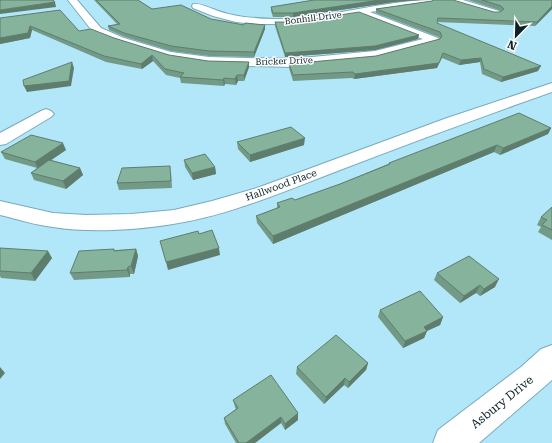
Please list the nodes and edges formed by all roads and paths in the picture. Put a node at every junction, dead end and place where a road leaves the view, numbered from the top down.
1 (431, 0) edge
2 (454, 0) edge
3 (74, 6) edge
4 (196, 6) dead end
5 (359, 11) junction
6 (496, 13) edge
7 (552, 87) edge
8 (46, 114) dead end
9 (0, 140) edge
10 (0, 208) edge
11 (552, 360) edge
12 (451, 443) edge

1 - 5 street, Bonhill Drive
2 - 6 street
3 - 5 street, Bricker Drive
4 - 5 street, Bonhill Drive
7 - 10 street, Hallwood Place
8 - 9 street
11 - 12 street, Asbury Drive

